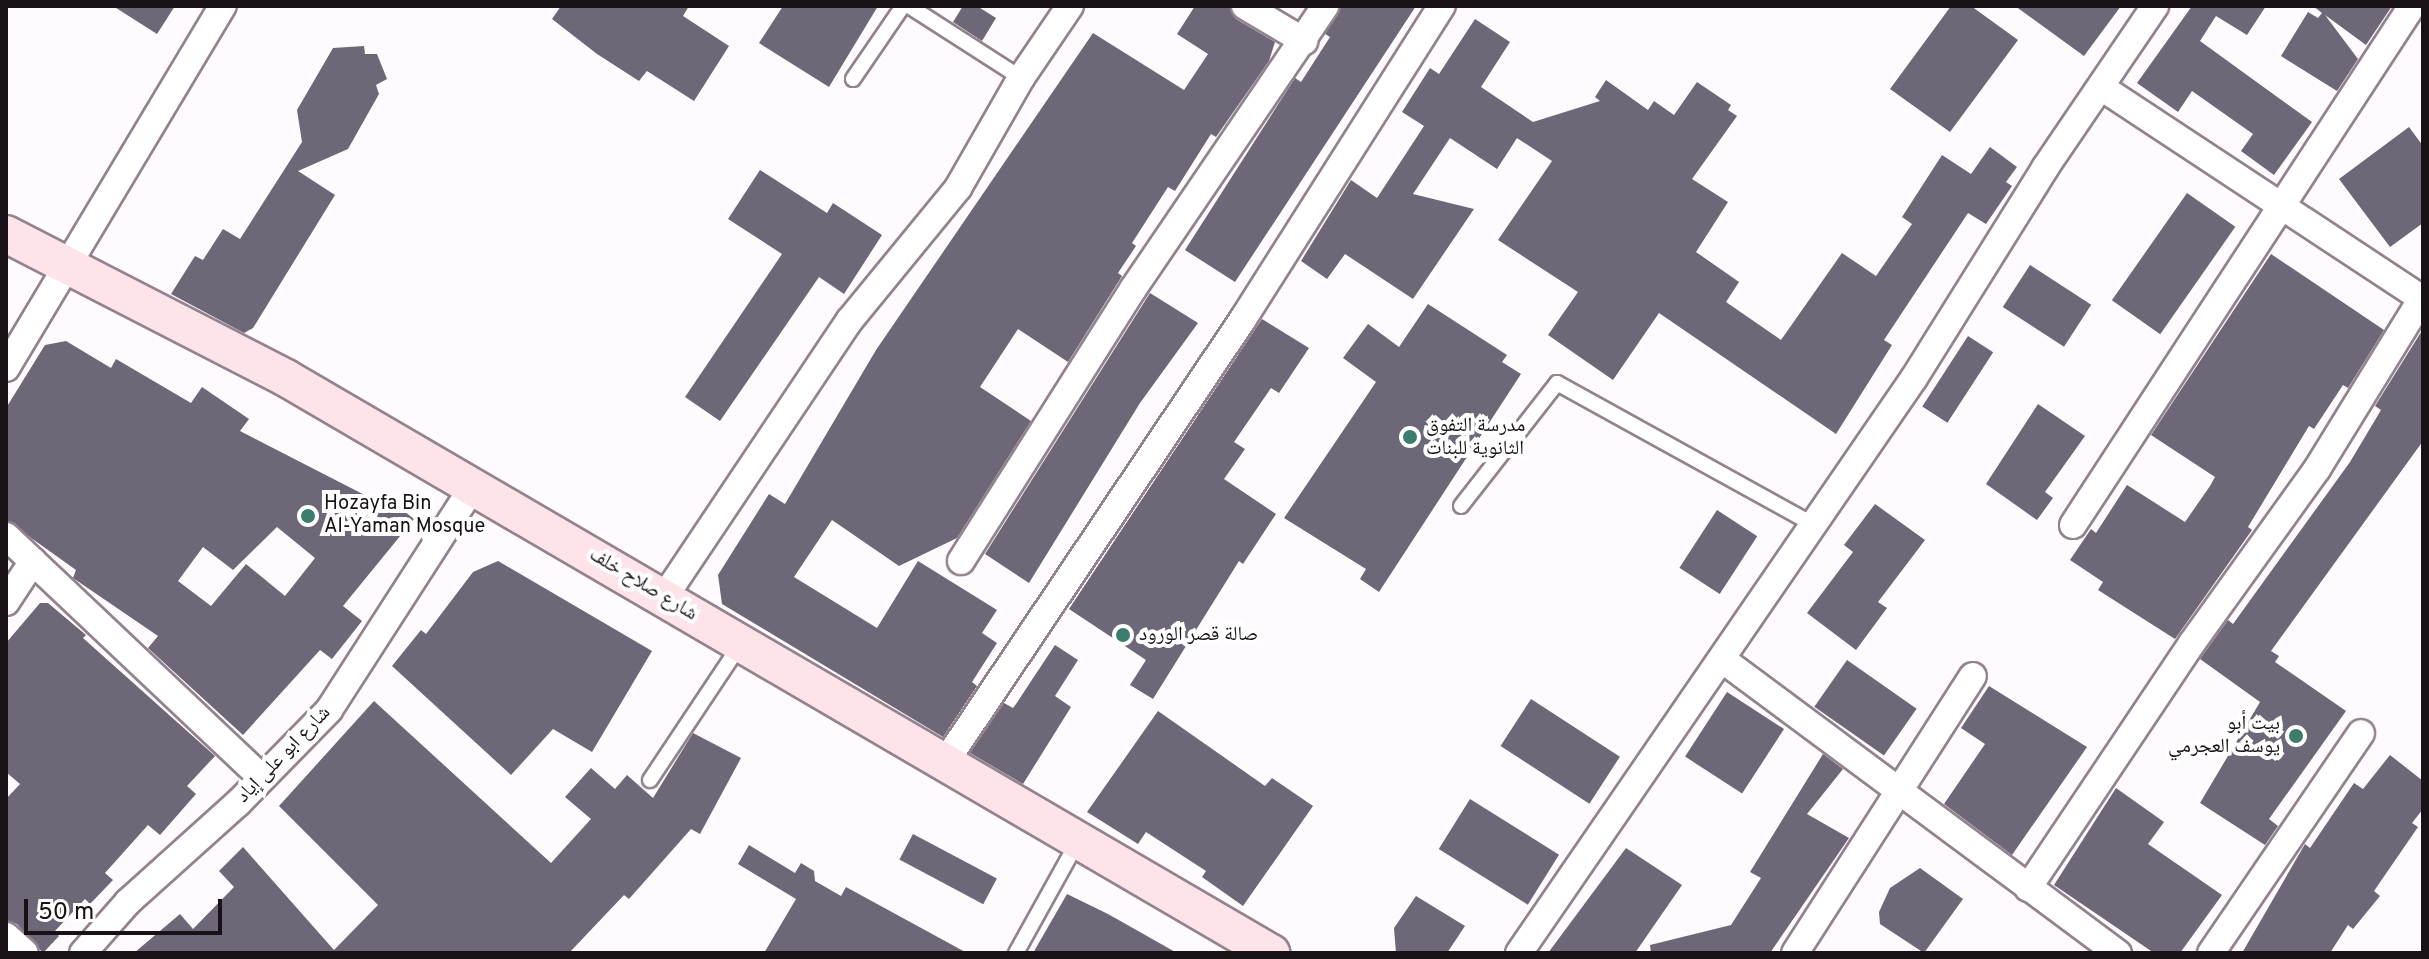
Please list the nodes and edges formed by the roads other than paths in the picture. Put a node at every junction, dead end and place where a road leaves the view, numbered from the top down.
1 (223, 6) edge
2 (903, 6) edge
3 (909, 6) edge
4 (1070, 6) edge
5 (1245, 6) edge
6 (1325, 6) edge
7 (1442, 6) edge
8 (2155, 6) edge
9 (2412, 6) edge
10 (1304, 41) junction
11 (1021, 78) junction
12 (853, 79) dead end
13 (2101, 87) junction
14 (2283, 203) junction
15 (6, 234) edge
16 (69, 270) junction
17 (2423, 298) edge
18 (6, 368) edge
19 (474, 485) junction
20 (1461, 506) dead end
21 (1814, 525) junction
22 (2073, 525) dead end
23 (6, 536) edge
24 (33, 561) junction
25 (961, 561) dead end
26 (665, 596) junction
27 (6, 602) edge
28 (740, 645) junction
29 (1723, 660) junction
30 (1973, 676) dead end
31 (2361, 733) dead end
32 (944, 764) junction
33 (261, 777) junction
34 (650, 780) dead end
35 (1897, 792) junction
36 (1079, 840) junction
37 (2028, 888) junction
38 (6, 936) edge
39 (25, 953) edge
40 (83, 953) edge
41 (1016, 953) edge
42 (1271, 953) edge
43 (1519, 953) edge
44 (1795, 953) edge
45 (2118, 953) edge
46 (2211, 953) edge

1 - 16 street
2 - 12 lane
3 - 11 lane
4 - 11 street
5 - 10 street
6 - 10 street
7 - 32 street
8 - 13 street
9 - 14 street
10 - 25 street
11 - 26 street
13 - 14 street
13 - 21 street
14 - 17 street
14 - 22 street
15 - 16 main road, شارع صلاح خلف
16 - 18 street
16 - 19 main road, شارع صلاح خلف
17 - 37 street
19 - 26 main road, شارع صلاح خلف
19 - 33 street, شارع ابو على إياد
20 - 21 lane
21 - 29 street
23 - 24 street
24 - 27 street
24 - 33 street
26 - 28 main road, شارع صلاح خلف
28 - 32 main road, شارع صلاح خلف
28 - 34 lane
29 - 35 street
29 - 43 street
30 - 35 street
31 - 46 street
32 - 36 main road, شارع صلاح خلف
33 - 40 street, شارع ابو على إياد
35 - 37 street
35 - 44 street
36 - 41 lane
36 - 42 main road, شارع صلاح خلف
37 - 45 street
38 - 39 street

